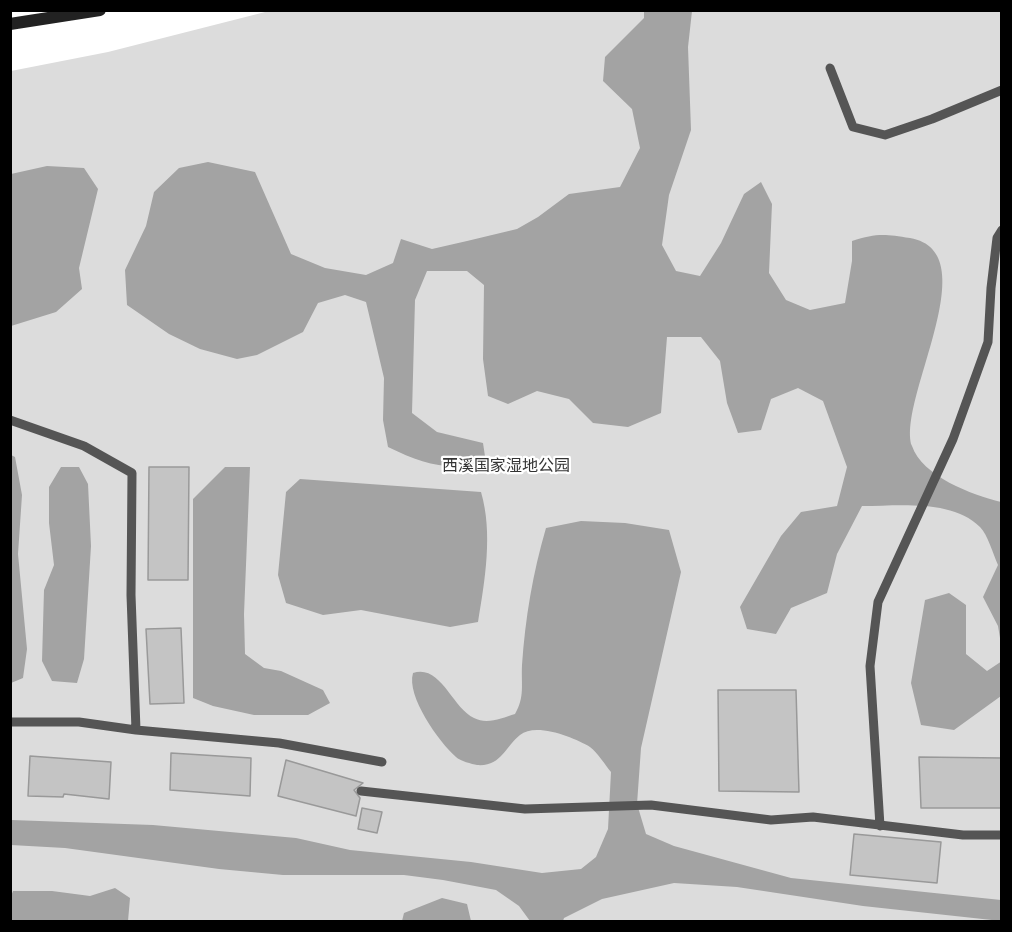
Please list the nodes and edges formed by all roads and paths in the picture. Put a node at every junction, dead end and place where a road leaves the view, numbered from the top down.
1 (100, 10) edge
2 (10, 24) edge
3 (830, 68) dead end
4 (1002, 90) edge
5 (1002, 230) edge
6 (10, 420) edge
7 (10, 722) edge
8 (136, 730) junction
9 (382, 762) dead end
10 (362, 790) dead end
11 (880, 826) junction
12 (1002, 835) edge

1 - 2 main road
3 - 4 lane
5 - 11 lane
6 - 8 lane
7 - 8 lane
8 - 9 lane
10 - 11 lane
11 - 12 lane

